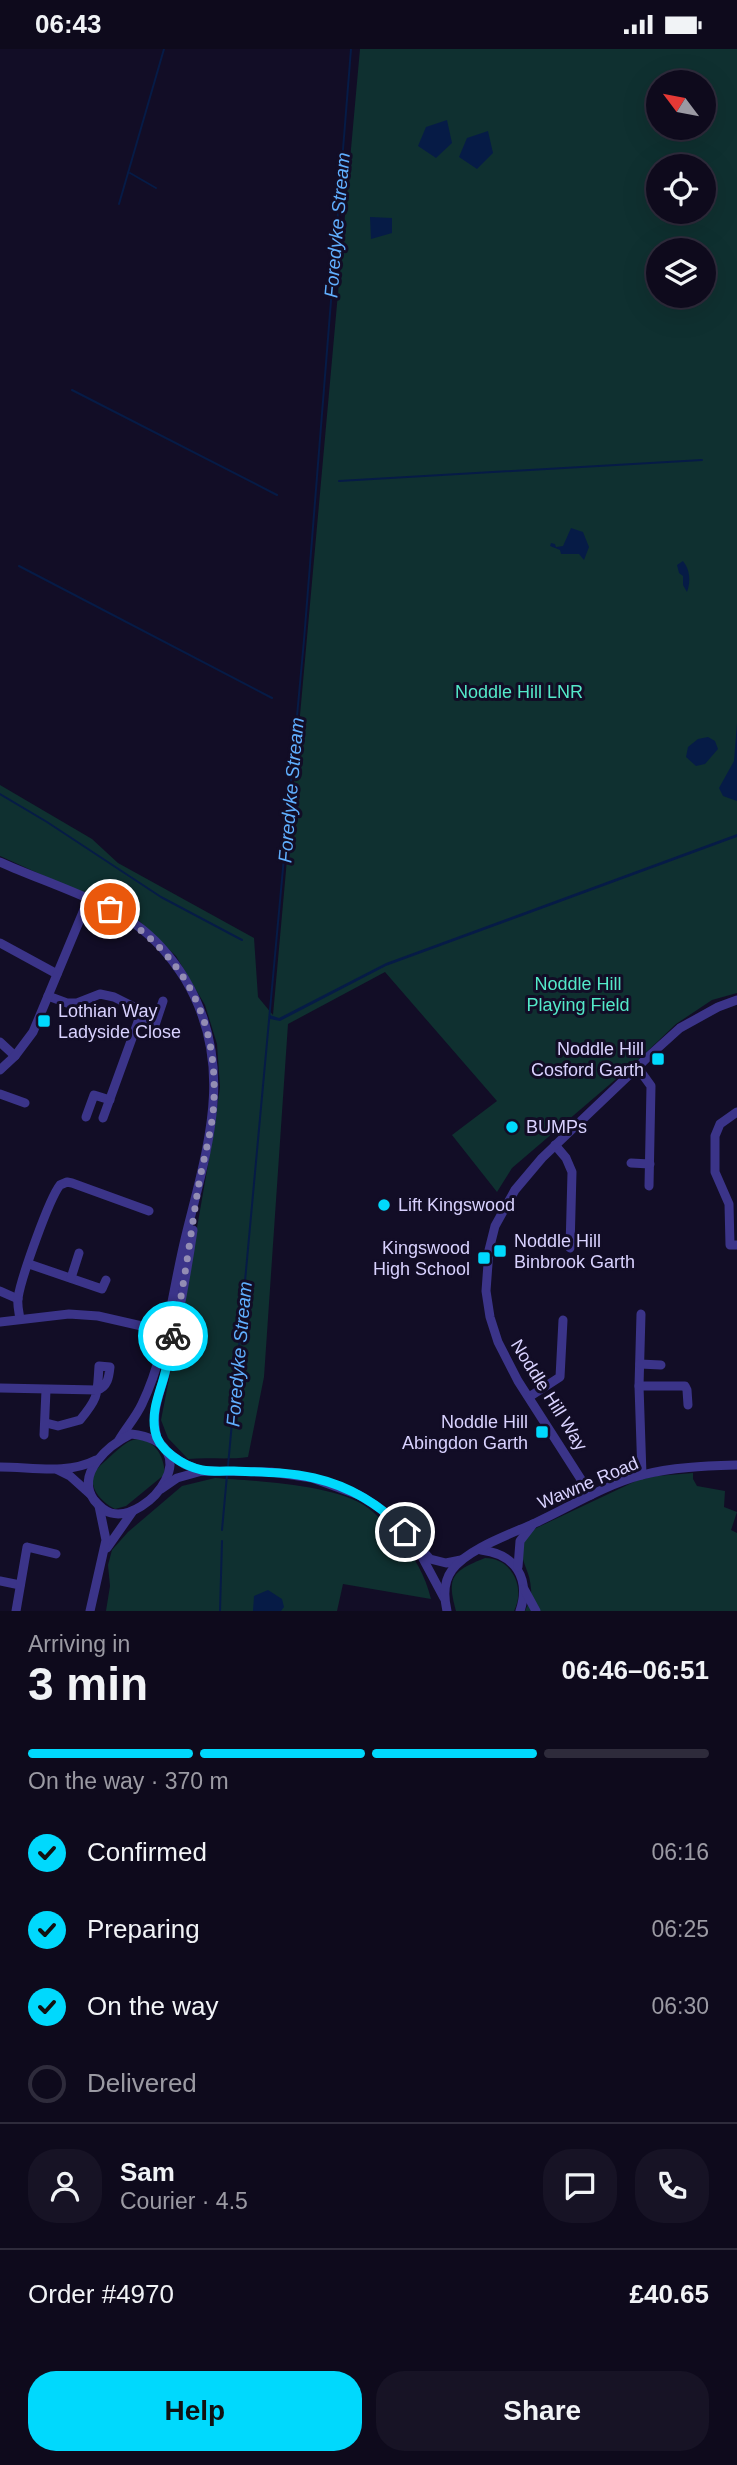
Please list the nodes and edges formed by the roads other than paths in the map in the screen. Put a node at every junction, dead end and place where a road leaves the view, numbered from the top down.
1 (0, 862) edge
2 (88, 900) junction
3 (0, 943) edge
4 (57, 974) junction
5 (48, 996) junction
6 (737, 1000) edge
7 (163, 1001) dead end
8 (139, 1019) junction
9 (0, 1042) edge
10 (15, 1056) junction
11 (638, 1068) junction
12 (0, 1070) edge
13 (0, 1094) edge
14 (110, 1100) junction
15 (25, 1103) dead end
16 (737, 1112) edge
17 (86, 1117) dead end
18 (103, 1118) dead end
19 (555, 1145) junction
20 (631, 1163) dead end
21 (650, 1164) junction
22 (649, 1186) dead end
23 (149, 1211) dead end
24 (737, 1245) edge
25 (570, 1248) dead end
26 (79, 1253) dead end
27 (29, 1264) junction
28 (71, 1278) junction
29 (106, 1280) dead end
30 (0, 1291) edge
31 (18, 1299) junction
32 (641, 1314) dead end
33 (20, 1319) junction
34 (563, 1320) dead end
35 (0, 1322) edge
36 (169, 1332) junction
37 (640, 1364) junction
38 (661, 1365) dead end
39 (639, 1386) junction
40 (0, 1388) edge
41 (46, 1390) junction
42 (530, 1397) junction
43 (688, 1405) dead end
44 (46, 1423) junction
45 (44, 1435) dead end
46 (119, 1440) junction
47 (158, 1442) junction
48 (167, 1452) junction
49 (96, 1460) junction
50 (737, 1465) edge
51 (0, 1468) edge
52 (56, 1469) junction
53 (202, 1471) junction
54 (642, 1475) junction
55 (161, 1489) junction
56 (90, 1494) junction
57 (591, 1495) junction
58 (99, 1506) junction
59 (134, 1511) junction
60 (535, 1523) junction
61 (415, 1543) junction
62 (479, 1550) junction
63 (104, 1552) junction
64 (56, 1553) dead end
65 (463, 1559) junction
66 (517, 1567) junction
67 (0, 1581) edge
68 (20, 1585) junction
69 (524, 1588) junction
70 (445, 1600) junction
71 (16, 1611) edge
72 (90, 1611) edge
73 (447, 1611) edge
74 (520, 1611) edge
75 (536, 1611) edge

1 - 2 street
2 - 4 street
2 - 36 street
3 - 4 street
4 - 5 street
5 - 8 street
5 - 10 street
6 - 11 street, Noddle Hill Way
7 - 8 street
8 - 14 street
9 - 10 street
10 - 12 street
11 - 19 street, Noddle Hill Way
11 - 21 street
13 - 15 street
14 - 17 street
14 - 18 street
16 - 24 street
19 - 25 street
19 - 42 street, Noddle Hill Way
20 - 21 street
21 - 22 street
23 - 27 street
26 - 28 street
27 - 28 street
27 - 31 street
28 - 29 street
30 - 31 street
31 - 33 street
32 - 37 street
33 - 35 street
33 - 36 street
34 - 42 street
36 - 46 street
36 - 47 street
37 - 38 street
37 - 39 street
39 - 43 street
39 - 54 street
40 - 41 street
41 - 44 street
41 - 44 street
42 - 57 street, Noddle Hill Way
44 - 45 street
46 - 47 street
46 - 49 street
47 - 48 street
48 - 53 street
48 - 55 street
49 - 52 street
49 - 56 street
50 - 54 street, Wawne Road
51 - 52 street
52 - 56 street
53 - 55 street
53 - 61 street
54 - 57 street, Wawne Road
55 - 59 street
56 - 58 street
57 - 60 street, Wawne Road
58 - 59 street
58 - 63 street
59 - 63 street
60 - 62 street, Wawne Road
60 - 66 street, Wawne Road
61 - 65 street
61 - 70 street
62 - 65 street, Wawne Road
62 - 66 street
63 - 72 street
64 - 68 street
65 - 70 street
66 - 69 street
67 - 68 street
68 - 71 street
69 - 74 street
69 - 75 street
70 - 73 street

